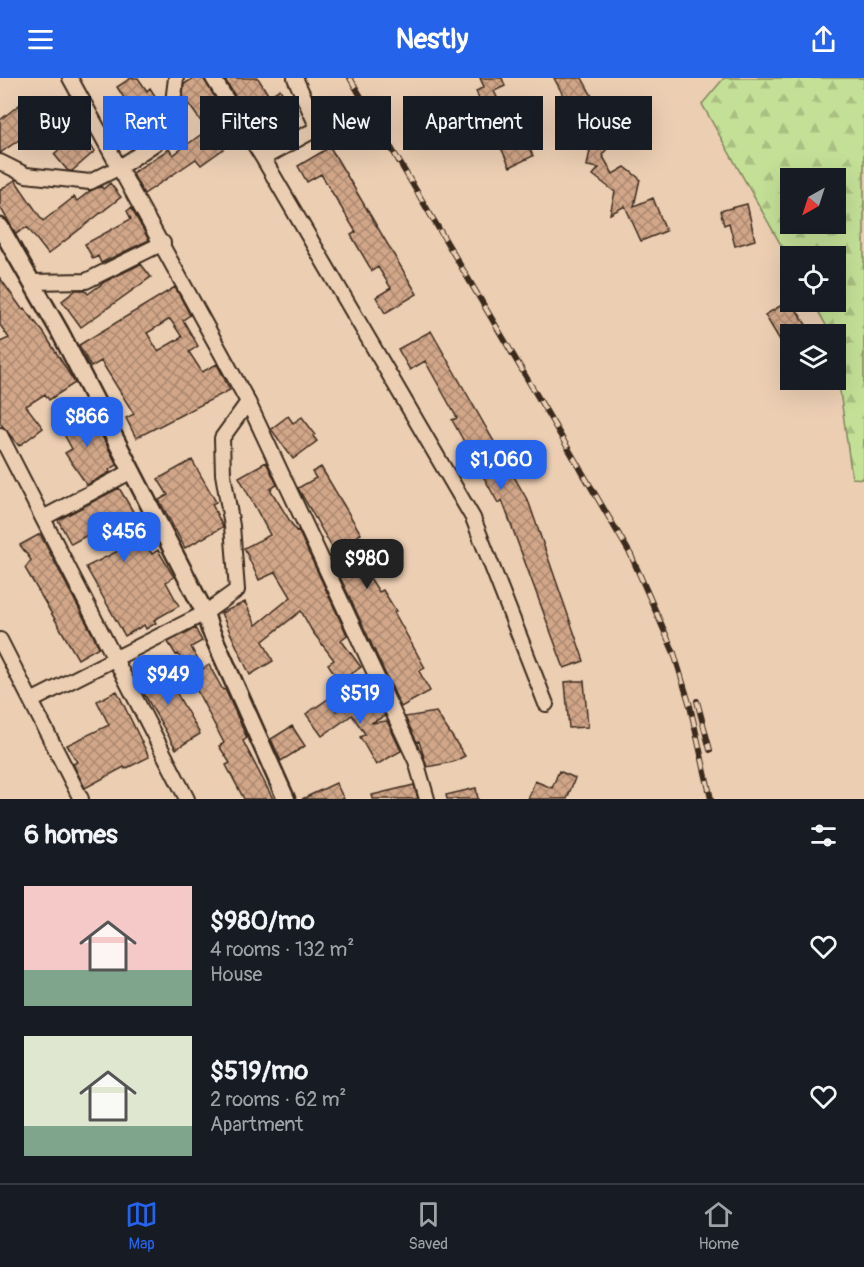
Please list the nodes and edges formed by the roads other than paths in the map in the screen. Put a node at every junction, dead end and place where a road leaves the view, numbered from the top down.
1 (70, 78) edge
2 (176, 78) edge
3 (213, 78) edge
4 (296, 78) edge
5 (263, 158) junction
6 (0, 162) edge
7 (120, 167) junction
8 (0, 227) edge
9 (163, 243) junction
10 (32, 282) junction
11 (248, 402) junction
12 (0, 435) edge
13 (13, 460) junction
14 (0, 468) edge
15 (132, 471) junction
16 (43, 518) junction
17 (206, 613) junction
18 (0, 640) edge
19 (116, 658) junction
20 (31, 701) junction
21 (546, 704) dead end
22 (81, 799) edge
23 (187, 799) edge
24 (286, 799) edge
25 (427, 799) edge

1 - 7 street
2 - 7 street
3 - 5 street
4 - 5 street
5 - 21 street
6 - 7 street
7 - 9 street
8 - 10 street
9 - 10 street
9 - 11 street
10 - 15 street
11 - 17 street
11 - 25 street
12 - 13 street
13 - 14 street
13 - 16 street
15 - 16 street
15 - 17 street
16 - 19 street
17 - 19 street
17 - 24 street
18 - 20 street
19 - 20 street
19 - 23 street
20 - 22 street

